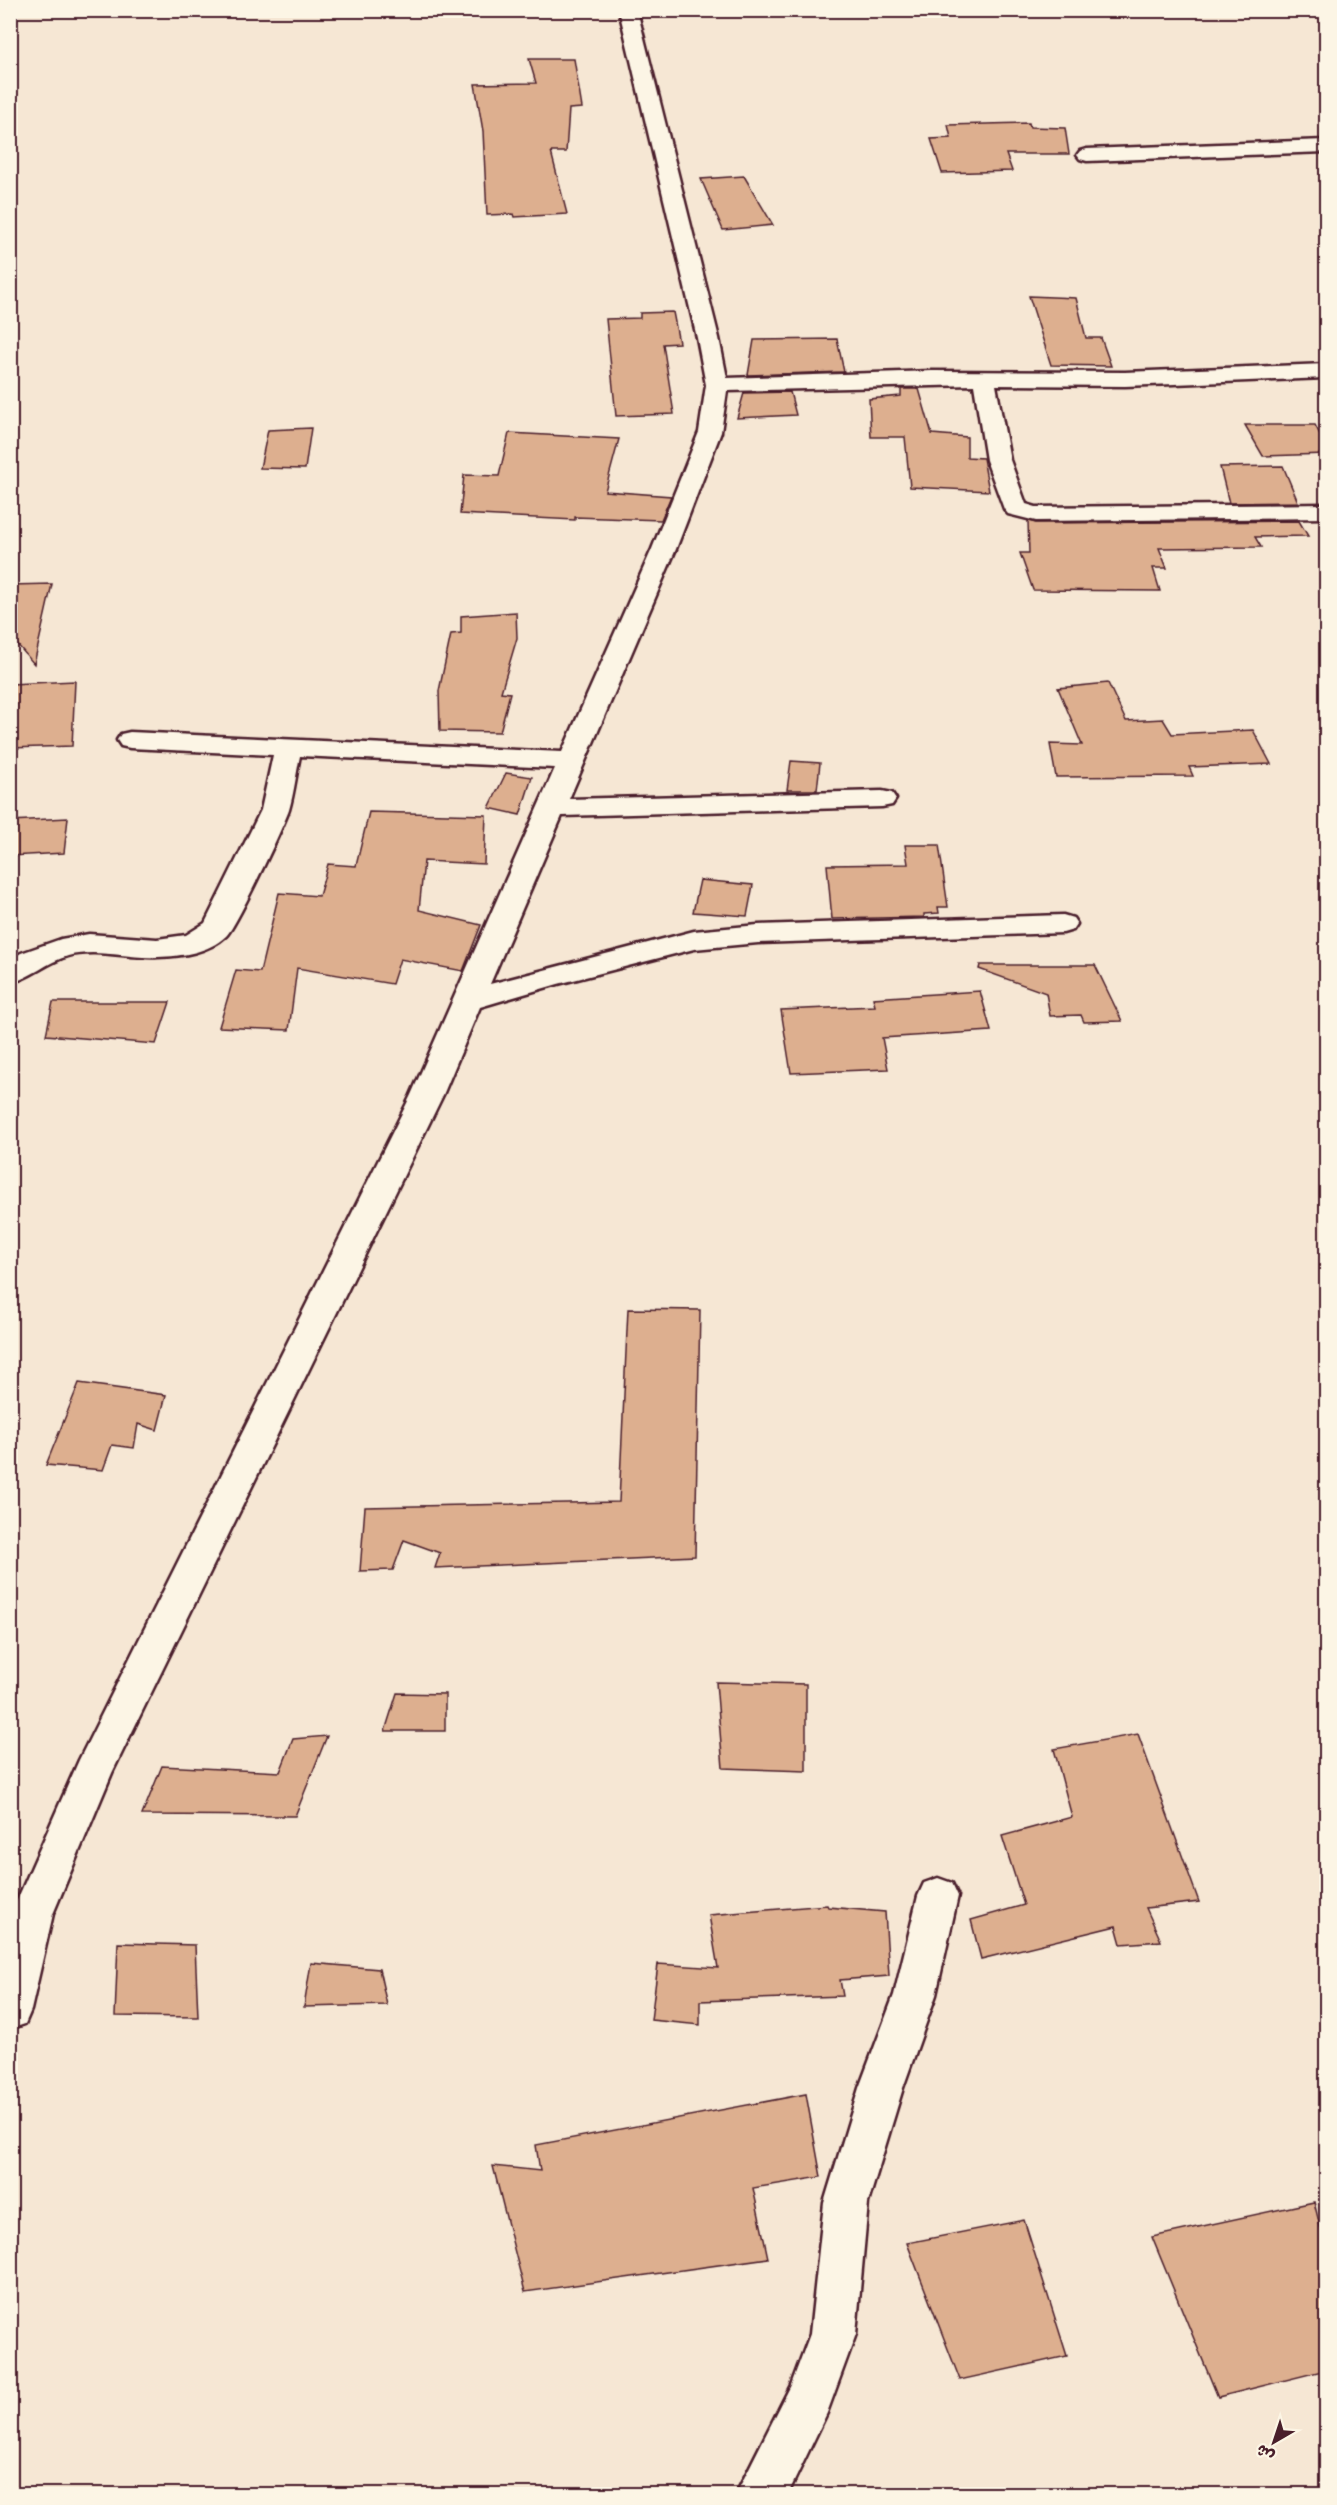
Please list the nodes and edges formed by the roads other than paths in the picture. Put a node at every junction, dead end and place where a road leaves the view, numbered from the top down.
1 (628, 10) edge
2 (1326, 146) edge
3 (1087, 155) dead end
4 (1326, 371) edge
5 (984, 379) junction
6 (717, 386) junction
7 (1326, 511) edge
8 (130, 740) dead end
9 (288, 747) junction
10 (571, 761) junction
11 (882, 799) dead end
12 (551, 808) junction
13 (1063, 924) dead end
14 (10, 974) edge
15 (468, 1001) junction
16 (938, 1896) dead end
17 (10, 2010) edge
18 (760, 2494) edge

1 - 6 street
2 - 3 street
4 - 5 street
5 - 6 street
5 - 7 street
6 - 10 street
8 - 9 street
9 - 10 street
9 - 14 street
10 - 12 street
11 - 12 street
12 - 15 street
13 - 15 street
15 - 17 street
16 - 18 street

